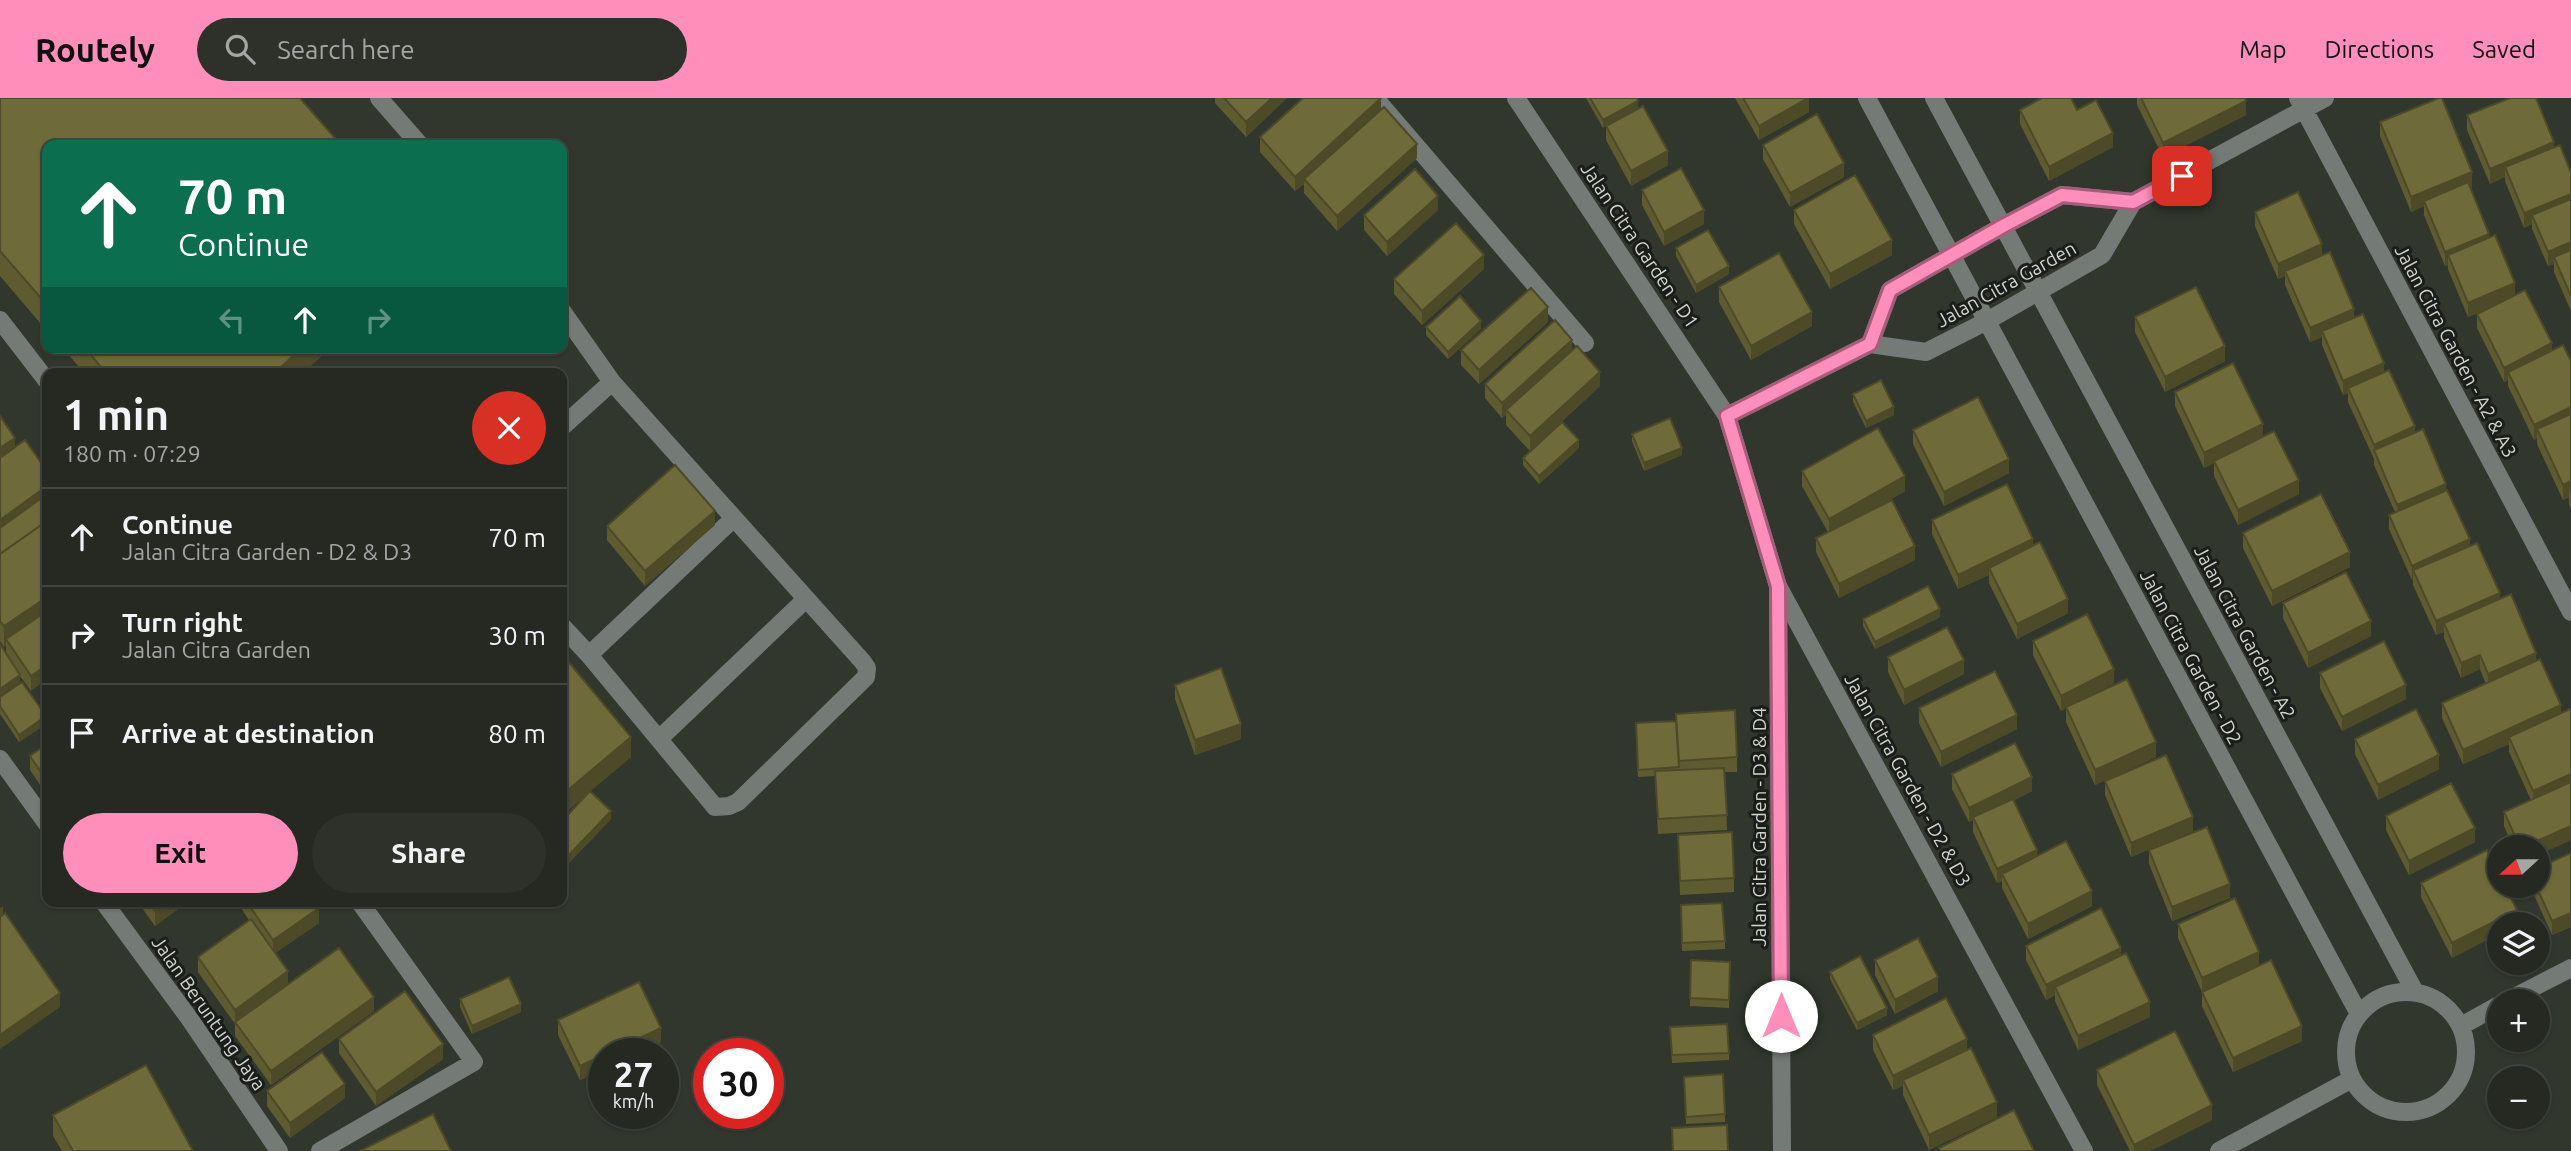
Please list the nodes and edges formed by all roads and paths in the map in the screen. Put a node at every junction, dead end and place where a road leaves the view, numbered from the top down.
1 (379, 98) edge
2 (1375, 98) edge
3 (1516, 98) edge
4 (1867, 98) edge
5 (1934, 98) edge
6 (2325, 98) edge
7 (2301, 104) edge
8 (416, 140) edge
9 (2133, 202) junction
10 (2003, 226) junction
11 (1951, 255) junction
12 (2038, 291) junction
13 (567, 319) edge
14 (0, 320) edge
15 (1987, 321) junction
16 (1585, 343) dead end
17 (1870, 344) junction
18 (42, 375) edge
19 (612, 382) junction
20 (1727, 416) junction
21 (567, 422) edge
22 (734, 519) junction
23 (1778, 586) junction
24 (806, 599) junction
25 (2571, 612) edge
26 (567, 631) edge
27 (589, 655) junction
28 (659, 739) junction
29 (0, 759) edge
30 (42, 817) edge
31 (107, 907) edge
32 (363, 907) edge
33 (2571, 968) edge
34 (2530, 989) edge
35 (2415, 992) junction
36 (2487, 1012) edge
37 (2359, 1014) junction
38 (2461, 1026) junction
39 (2352, 1079) junction
40 (279, 1151) edge
41 (320, 1151) edge
42 (1782, 1151) edge
43 (2084, 1151) edge
44 (2219, 1151) edge

1 - 8 street
2 - 16 street
3 - 20 street, Jalan Citra Garden - D1
4 - 11 street
5 - 10 street, Jalan Citra Garden - A2
6 - 7 street
7 - 9 street
7 - 25 street, Jalan Citra Garden - A2 & A3
9 - 10 street
9 - 12 street, Jalan Citra Garden
10 - 11 street
10 - 12 street, Jalan Citra Garden - A2
11 - 15 street, Jalan Citra Garden - D2
11 - 17 street
12 - 15 street, Jalan Citra Garden
12 - 35 street, Jalan Citra Garden - A2
13 - 19 street
14 - 18 street
15 - 17 street, Jalan Citra Garden
15 - 37 street, Jalan Citra Garden - D2
17 - 20 street
19 - 21 street
19 - 22 street
20 - 23 street, Jalan Citra Garden - D2 & D3
22 - 24 street
22 - 27 street
23 - 42 street, Jalan Citra Garden - D3 & D4
23 - 43 street, Jalan Citra Garden - D2 & D3
24 - 28 street
24 - 28 street
26 - 27 street
27 - 28 street
29 - 30 street
31 - 40 street, Jalan Beruntung Jaya
32 - 41 street
33 - 34 street
35 - 37 street
35 - 38 street
36 - 38 street
37 - 39 street
38 - 39 street
39 - 44 street

